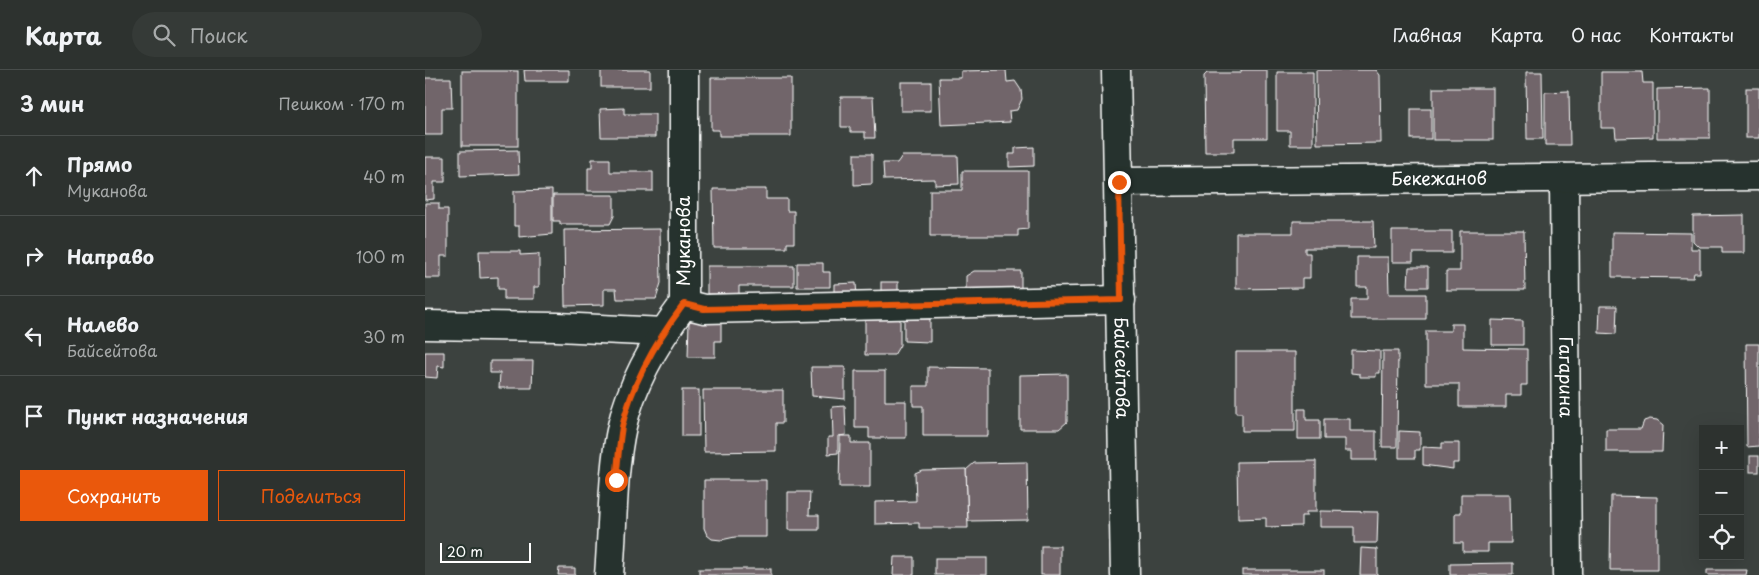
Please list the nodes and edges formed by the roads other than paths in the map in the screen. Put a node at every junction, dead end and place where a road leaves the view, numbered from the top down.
1 (684, 70) edge
2 (1116, 70) edge
3 (1759, 176) edge
4 (1564, 178) junction
5 (1119, 182) junction
6 (1121, 300) junction
7 (684, 304) junction
8 (425, 325) edge
9 (663, 332) junction
10 (609, 575) edge
11 (1125, 575) edge
12 (1567, 575) edge

1 - 7 street, Муканова
2 - 5 street, Байсейтова
3 - 4 street, Бекежанов
4 - 5 street, Бекежанов
4 - 12 street, Гагарина
5 - 6 street, Байсейтова
6 - 7 street
6 - 11 street, Байсейтова
7 - 9 street, Муканова
8 - 9 street
9 - 10 street, Муканова

